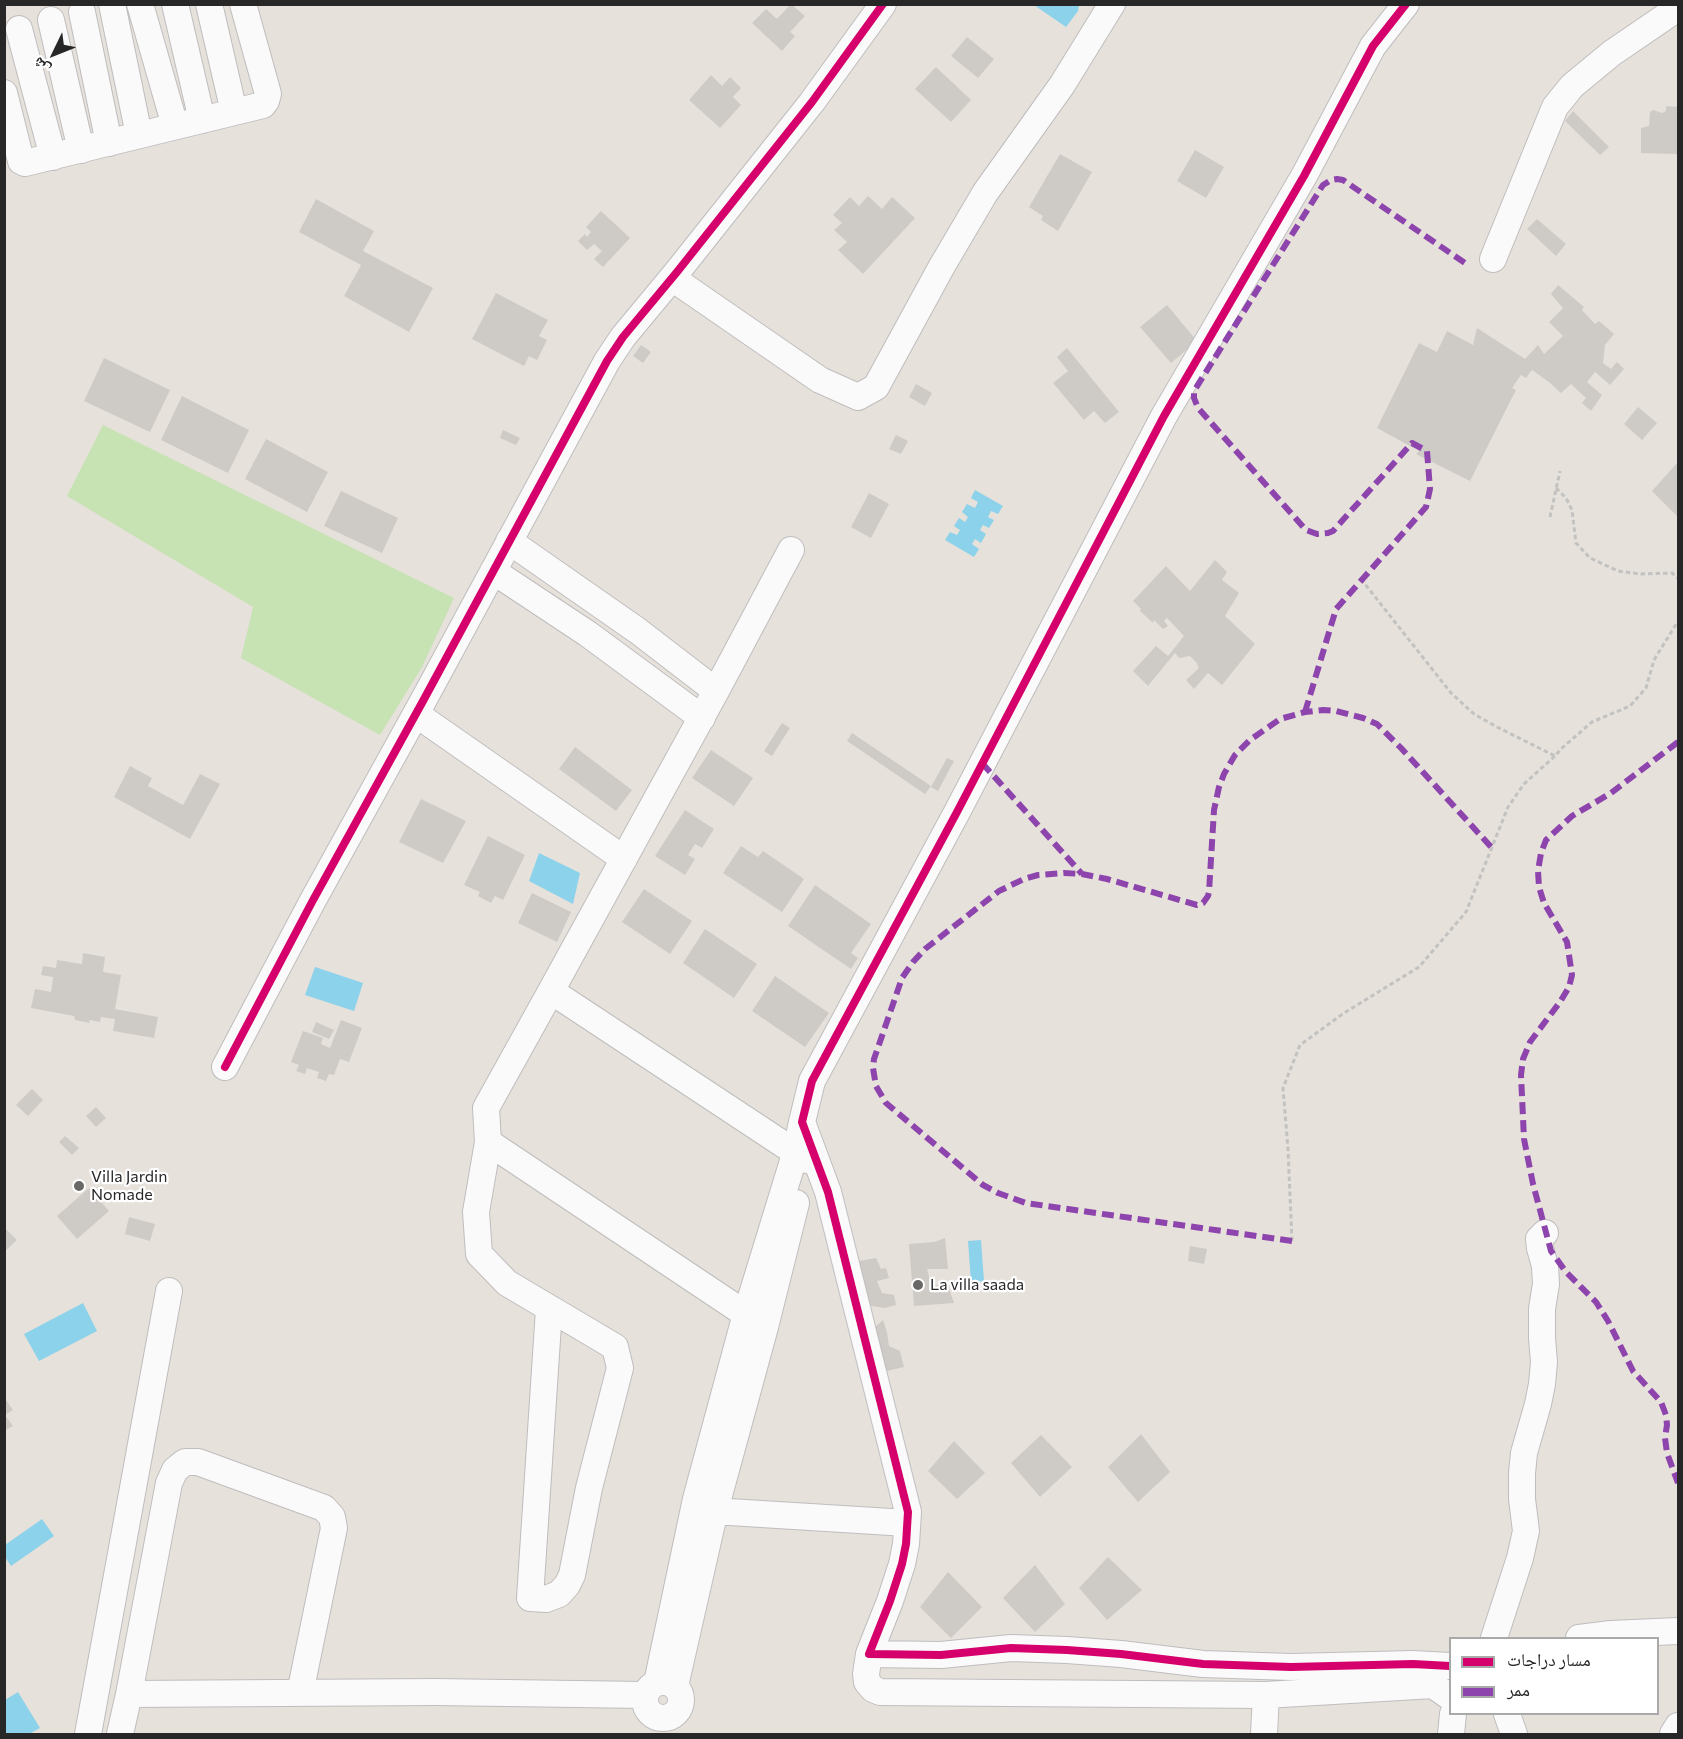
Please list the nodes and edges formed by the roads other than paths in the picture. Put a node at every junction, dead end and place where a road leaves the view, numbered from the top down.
1 (112, 4) edge
2 (140, 4) edge
3 (175, 4) edge
4 (209, 4) edge
5 (243, 4) edge
6 (883, 4) edge
7 (1112, 4) edge
8 (1406, 4) edge
9 (92, 8) edge
10 (1678, 8) edge
11 (51, 20) junction
12 (12, 31) edge
13 (4, 93) edge
14 (234, 112) junction
15 (202, 120) junction
16 (175, 126) junction
17 (139, 135) junction
18 (109, 143) junction
19 (81, 150) junction
20 (53, 157) junction
21 (1493, 259) dead end
22 (672, 278) junction
23 (509, 541) junction
24 (791, 550) dead end
25 (493, 571) junction
26 (638, 631) junction
27 (624, 660) junction
28 (716, 691) junction
29 (416, 714) junction
30 (702, 718) junction
31 (624, 859) junction
32 (551, 992) junction
33 (225, 1067) dead end
34 (488, 1142) junction
35 (805, 1154) junction
36 (1545, 1233) dead end
37 (169, 1291) dead end
38 (549, 1309) junction
39 (755, 1320) junction
40 (704, 1510) junction
41 (907, 1523) junction
42 (1678, 1631) edge
43 (1494, 1637) edge
44 (1587, 1637) edge
45 (869, 1653) junction
46 (1449, 1666) edge
47 (300, 1693) junction
48 (129, 1694) junction
49 (1266, 1695) junction
50 (1449, 1696) edge
51 (659, 1709) edge
52 (1453, 1715) edge
53 (1508, 1715) edge
54 (1678, 1726) edge
55 (88, 1734) edge
56 (120, 1734) edge
57 (1264, 1734) edge
58 (1451, 1734) edge
59 (1514, 1734) edge
60 (1673, 1734) edge

1 - 17 street
2 - 16 street
3 - 15 street
4 - 14 street
5 - 14 street
6 - 22 street
7 - 22 street
8 - 35 street
9 - 11 street
9 - 18 street
10 - 21 street
11 - 12 street
11 - 19 street
12 - 20 street
13 - 20 street
14 - 15 street
15 - 16 street
16 - 17 street
17 - 18 street
18 - 19 street
19 - 20 street
22 - 23 street
23 - 25 street
23 - 26 street
24 - 28 street
25 - 27 street
25 - 29 street
26 - 27 street
26 - 28 street
27 - 30 street
28 - 30 street
29 - 31 street
29 - 33 street
30 - 31 street
31 - 32 street
32 - 34 street
32 - 35 street
34 - 38 street
34 - 39 street
35 - 39 street
35 - 41 street
36 - 43 street
37 - 55 street
38 - 38 street
39 - 40 street
40 - 41 street
40 - 51 street
41 - 45 street
42 - 44 street
45 - 46 street
45 - 49 street
47 - 48 street
47 - 48 street
47 - 51 street
48 - 56 street
49 - 50 street
49 - 57 street
52 - 58 street
53 - 59 street
54 - 60 street

